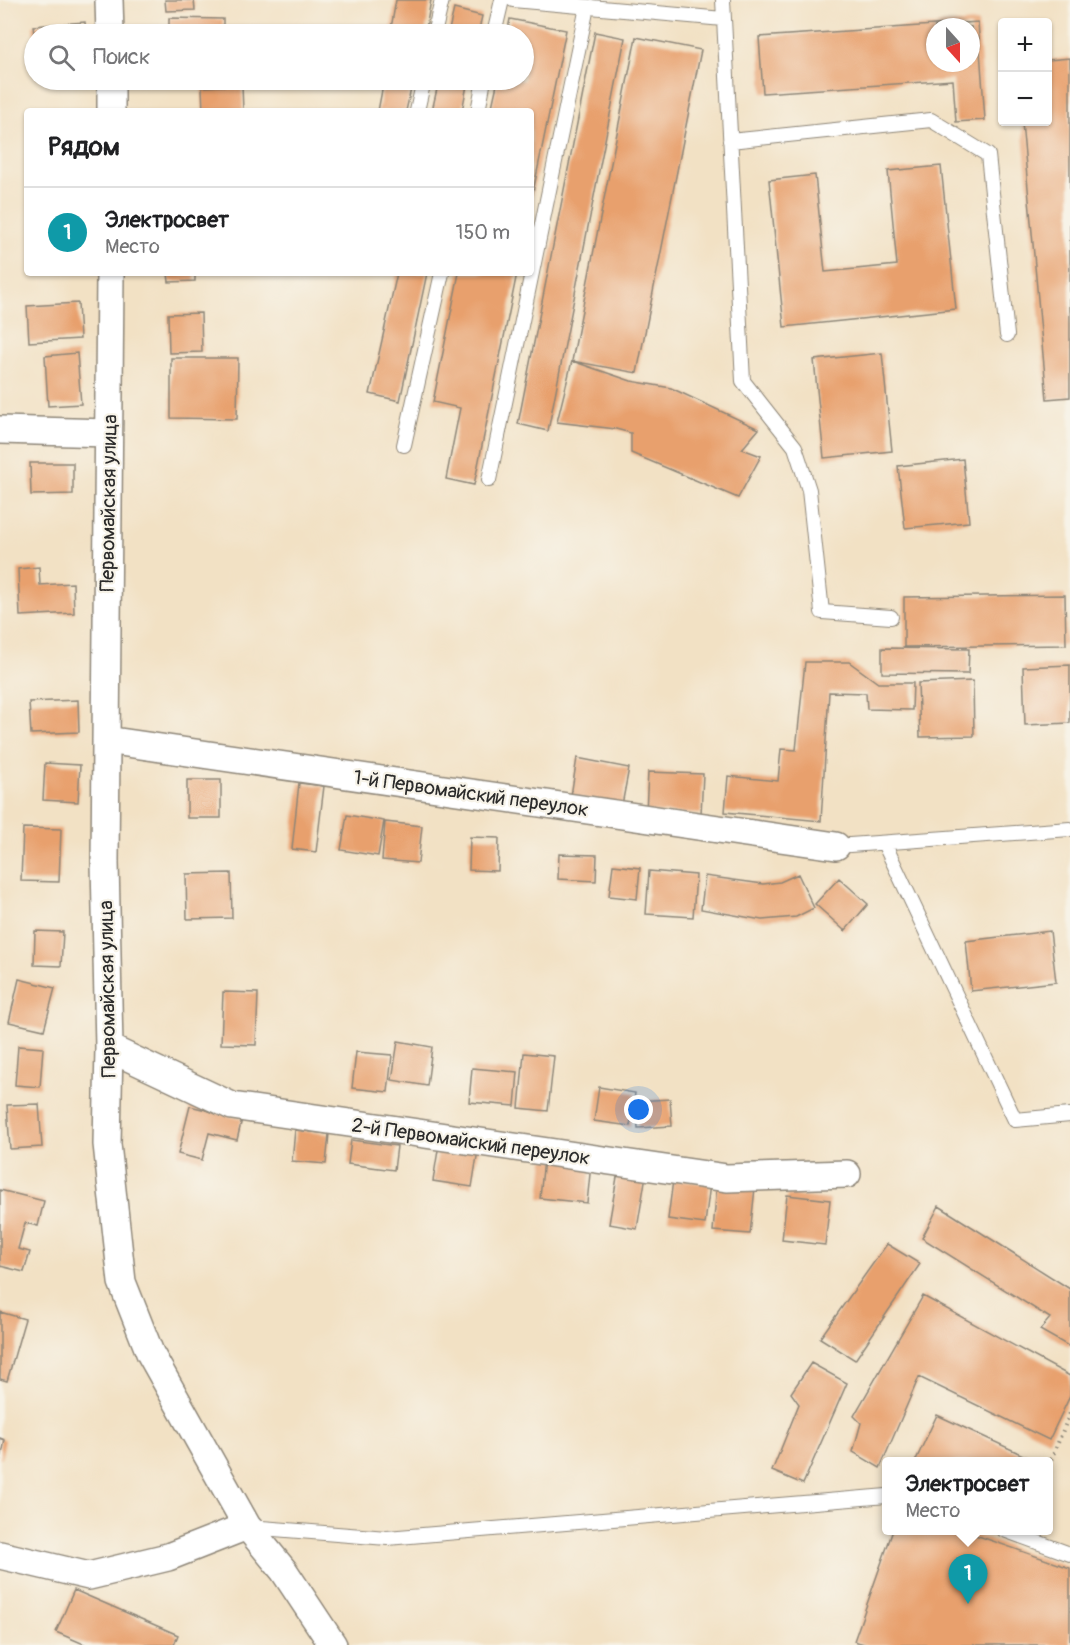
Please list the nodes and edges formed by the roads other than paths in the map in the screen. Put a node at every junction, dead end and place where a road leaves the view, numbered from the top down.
1 (109, 0) edge
2 (442, 0) edge
3 (502, 0) edge
4 (513, 0) edge
5 (723, 0) edge
6 (587, 6) junction
7 (723, 19) junction
8 (110, 24) edge
9 (436, 24) edge
10 (496, 24) edge
11 (111, 90) edge
12 (422, 90) edge
13 (482, 90) edge
14 (111, 108) edge
15 (418, 108) edge
16 (479, 108) edge
17 (730, 141) junction
18 (534, 262) edge
19 (110, 276) edge
20 (441, 276) edge
21 (531, 276) edge
22 (1007, 335) dead end
23 (0, 430) edge
24 (108, 433) junction
25 (404, 445) dead end
26 (489, 480) dead end
27 (891, 617) dead end
28 (106, 740) junction
29 (1070, 830) edge
30 (884, 843) junction
31 (836, 846) joint
32 (109, 1048) junction
33 (1070, 1115) edge
34 (847, 1174) dead end
35 (882, 1496) edge
36 (247, 1526) junction
37 (1018, 1535) edge
38 (1070, 1554) edge
39 (0, 1556) edge
40 (333, 1645) edge

1 - 8 street
2 - 9 lane
3 - 10 lane
4 - 6 lane
5 - 7 lane
6 - 7 lane
6 - 18 lane
7 - 17 lane
11 - 14 street
12 - 15 lane
13 - 16 lane
17 - 22 lane
17 - 27 lane
19 - 24 street, Первомайская улица
20 - 25 lane
21 - 26 lane
23 - 24 street
24 - 28 street, Первомайская улица
28 - 31 street, 1-й Первомайский переулок
28 - 32 street, Первомайская улица
29 - 30 lane
30 - 31 lane
30 - 33 lane
32 - 34 street, 2-й Первомайский переулок
32 - 36 street, Первомайская улица
35 - 36 lane
36 - 39 street
36 - 40 street, Первомайская улица
37 - 38 lane

